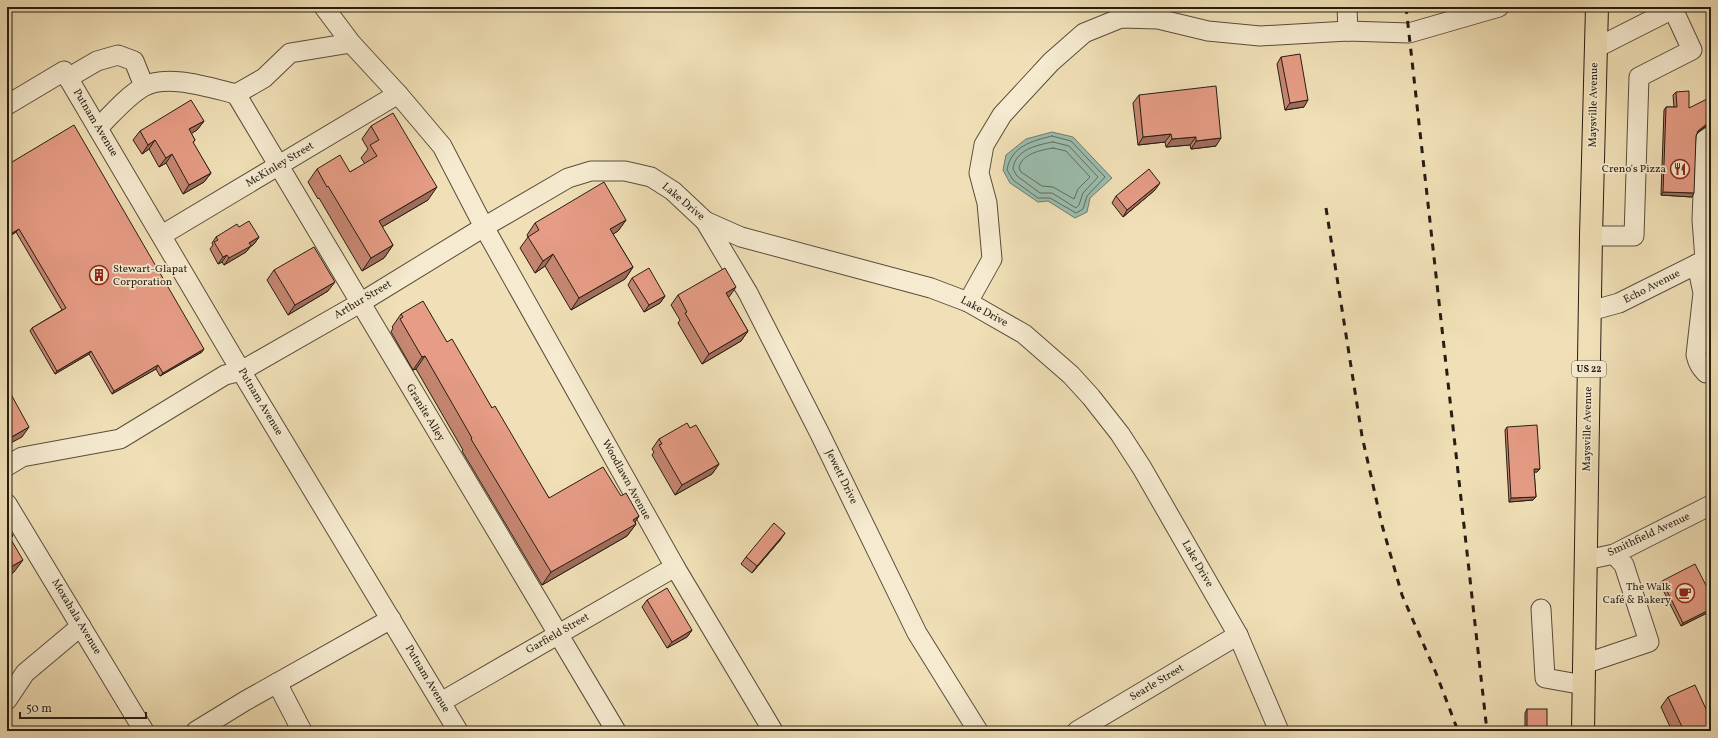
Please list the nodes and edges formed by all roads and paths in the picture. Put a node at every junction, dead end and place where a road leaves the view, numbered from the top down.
1 (324, 7) edge
2 (1347, 7) edge
3 (1499, 7) edge
4 (1596, 7) edge
5 (1675, 8) edge
6 (1348, 31) junction
7 (351, 43) junction
8 (1596, 48) junction
9 (66, 75) junction
10 (144, 86) junction
11 (236, 94) junction
12 (398, 94) junction
13 (7, 105) edge
14 (98, 128) junction
15 (1708, 138) edge
16 (279, 165) junction
17 (706, 221) junction
18 (484, 226) junction
19 (162, 235) junction
20 (1591, 236) junction
21 (1704, 260) edge
22 (968, 302) junction
23 (360, 303) junction
24 (1590, 310) junction
25 (242, 371) junction
26 (1708, 373) edge
27 (7, 466) edge
28 (7, 504) edge
29 (1711, 505) edge
30 (1614, 554) junction
31 (1586, 560) junction
32 (674, 567) junction
33 (1541, 609) dead end
34 (391, 620) junction
35 (81, 626) junction
36 (557, 634) junction
37 (1238, 635) junction
38 (1584, 674) junction
39 (277, 683) junction
40 (7, 700) edge
41 (441, 702) junction
42 (144, 731) edge
43 (196, 731) edge
44 (302, 731) edge
45 (458, 731) edge
46 (616, 731) edge
47 (773, 731) edge
48 (978, 731) edge
49 (1077, 731) edge
50 (1279, 731) edge
51 (1583, 731) edge

1 - 7 street, Woodlawn Avenue
2 - 6 street
3 - 6 street
4 - 8 main road, Maysville Avenue / US 22
5 - 8 street
5 - 20 street
6 - 22 street
7 - 11 street
7 - 12 street, Woodlawn Avenue
8 - 20 main road, Maysville Avenue / US 22
9 - 10 street
9 - 13 street
9 - 14 street, Putnam Avenue
10 - 11 street
10 - 14 street
11 - 16 street, Granite Alley
12 - 16 street, McKinley Street
12 - 18 street, Woodlawn Avenue
14 - 19 street, Putnam Avenue
15 - 21 street
16 - 19 street, McKinley Street
16 - 23 street, Granite Alley
17 - 18 street, Lake Drive
17 - 22 street, Lake Drive
17 - 48 street, Jewett Drive
18 - 23 street, Arthur Street
18 - 32 street, Woodlawn Avenue
19 - 25 street, Putnam Avenue
20 - 24 main road, Maysville Avenue / US 22
21 - 24 street, Echo Avenue
21 - 26 street
22 - 37 street, Lake Drive
23 - 25 street, Arthur Street
23 - 36 street, Granite Alley
24 - 31 main road, Maysville Avenue / US 22
25 - 27 street, Arthur Street
25 - 34 street, Putnam Avenue
28 - 35 street, Moxahala Avenue
29 - 30 street, Smithfield Avenue
30 - 31 street, Smithfield Avenue
30 - 38 street
31 - 38 main road, Maysville Avenue / US 22
32 - 36 street, Garfield Street
32 - 47 street, Woodlawn Avenue
33 - 38 street
34 - 39 street
34 - 41 street, Putnam Avenue
35 - 40 street
35 - 42 street, Moxahala Avenue
36 - 41 street, Garfield Street
36 - 46 street, Granite Alley
37 - 49 street, Searle Street
37 - 50 street, Lake Drive
38 - 51 main road, Maysville Avenue / US 22
39 - 43 street
39 - 44 street
41 - 45 street, Putnam Avenue

